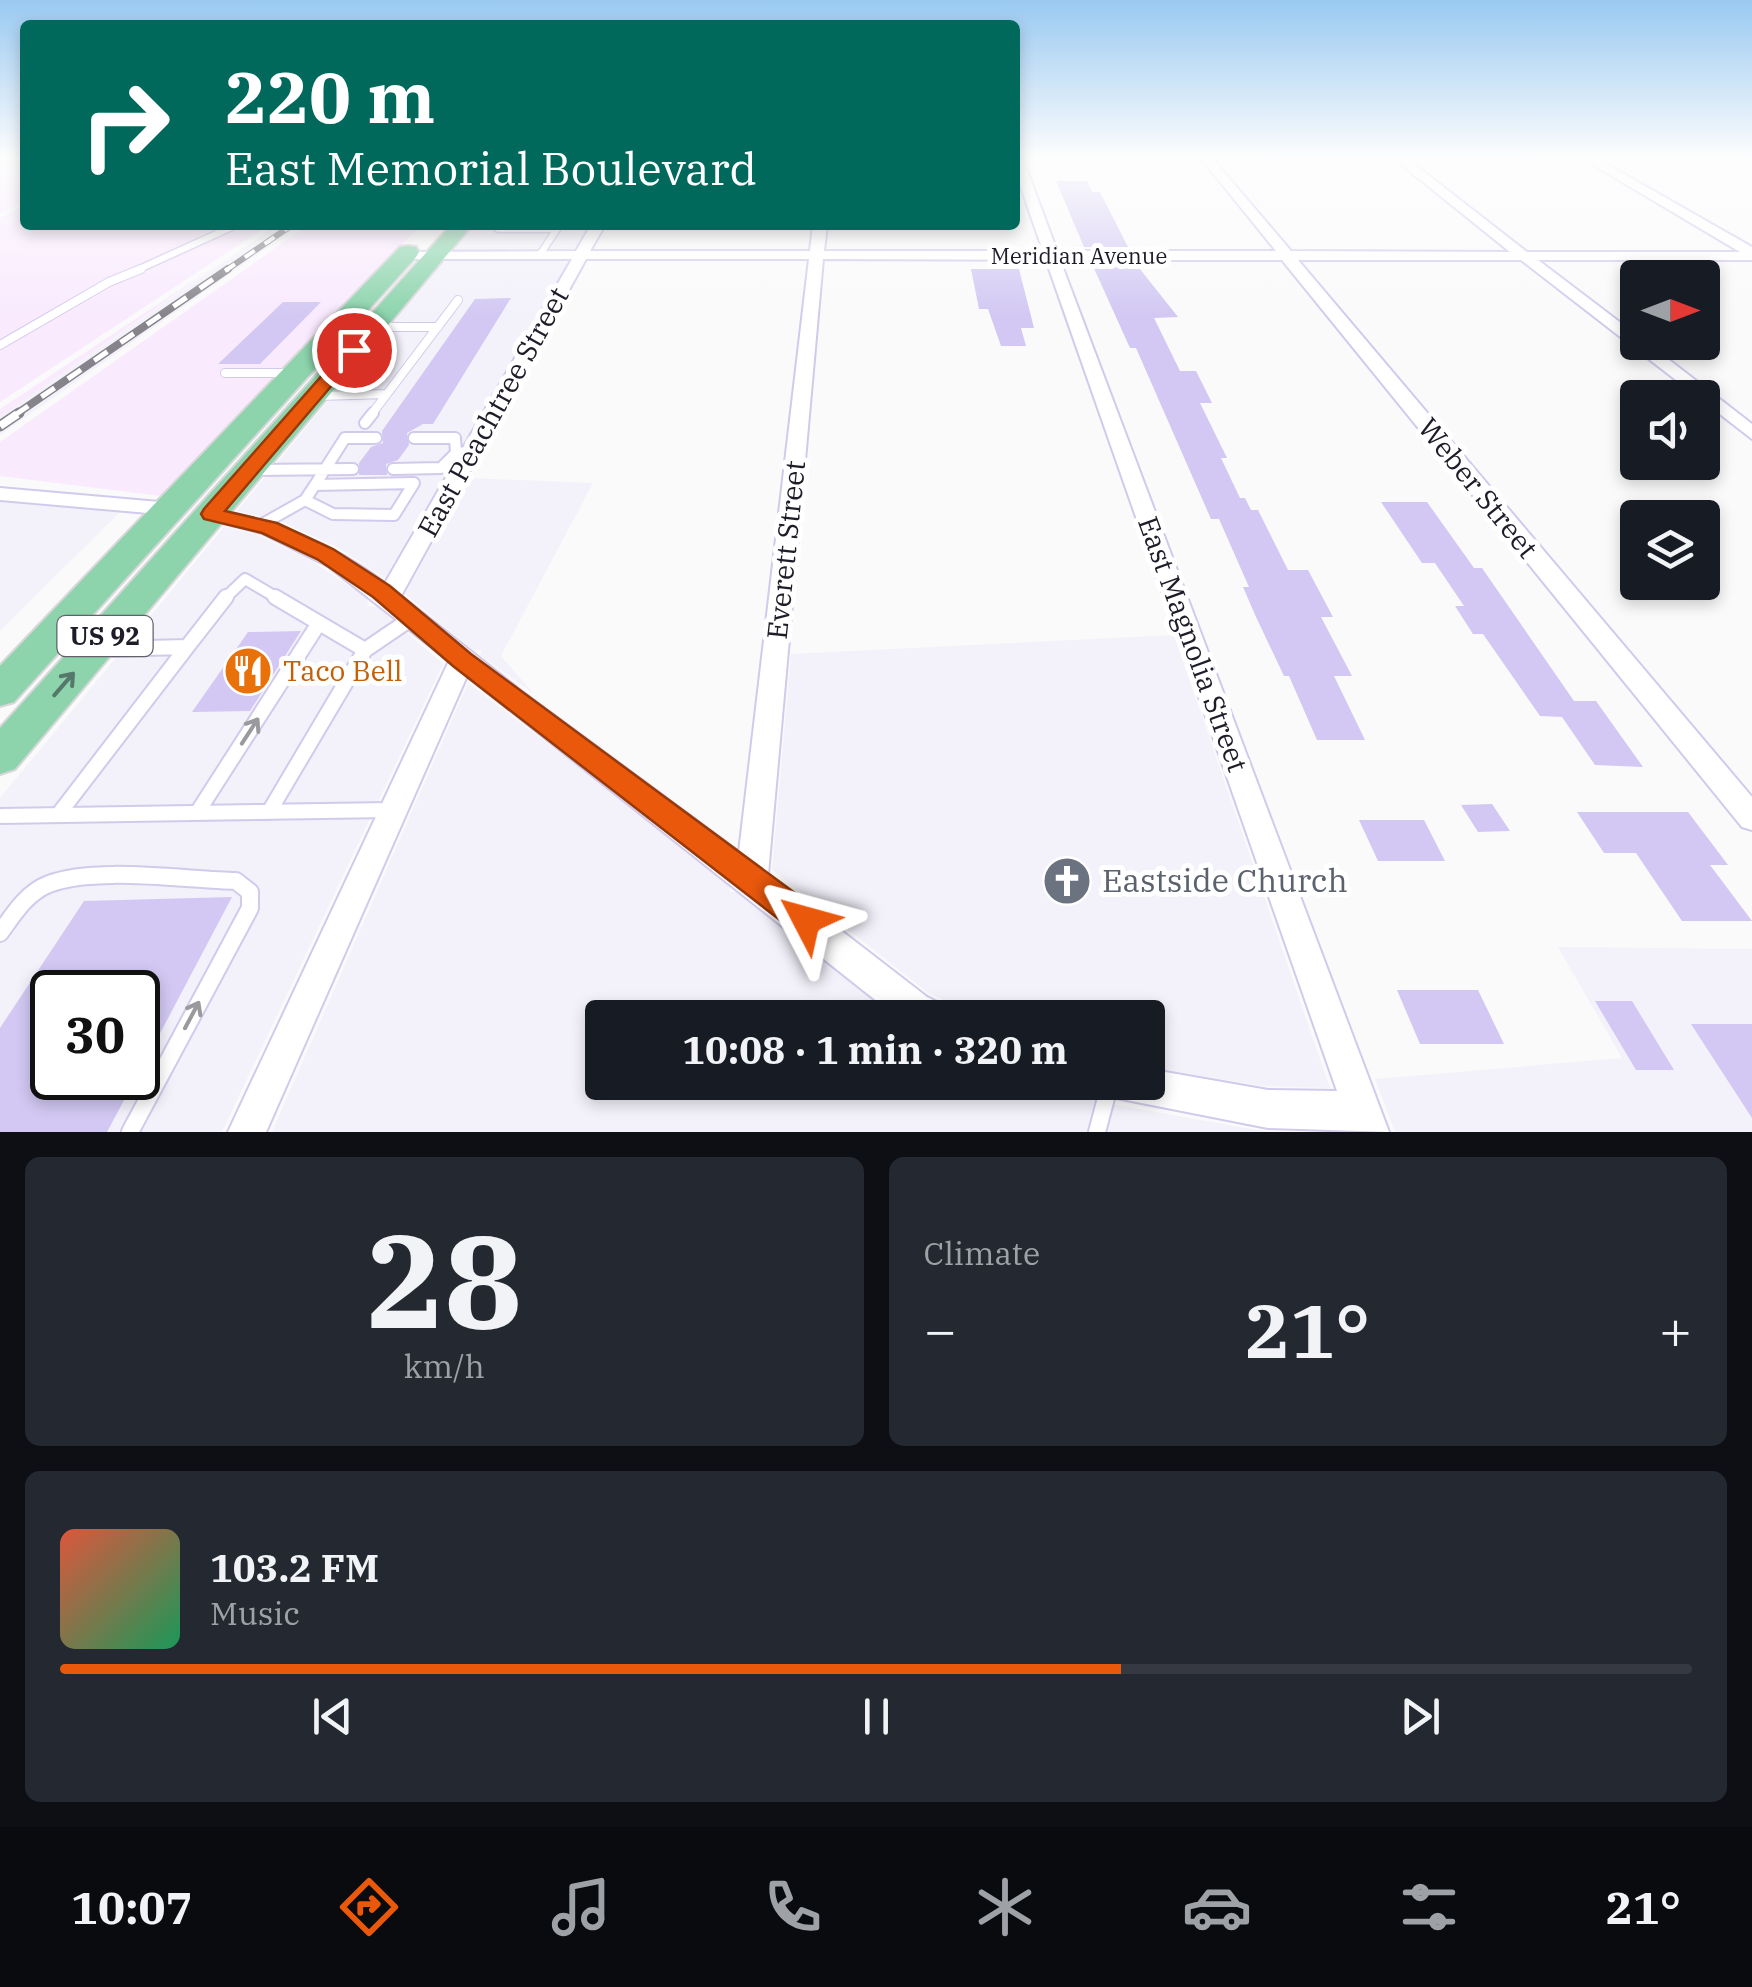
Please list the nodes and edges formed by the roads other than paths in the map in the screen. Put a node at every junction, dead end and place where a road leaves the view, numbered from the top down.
1 (1036, 210) edge
2 (1248, 210) edge
3 (1464, 210) edge
4 (1675, 210) edge
5 (226, 230) edge
6 (428, 230) edge
7 (458, 230) edge
8 (557, 230) edge
9 (595, 230) edge
10 (820, 230) edge
11 (405, 255) junction
12 (1752, 255) edge
13 (436, 256) junction
14 (539, 256) junction
15 (581, 256) junction
16 (818, 256) junction
17 (1053, 256) junction
18 (1286, 256) junction
19 (1523, 256) junction
20 (458, 300) dead end
21 (374, 327) junction
22 (438, 327) junction
23 (0, 346) edge
24 (224, 374) dead end
25 (301, 382) junction
26 (387, 394) junction
27 (365, 423) dead end
28 (1752, 433) edge
29 (376, 438) dead end
30 (414, 438) dead end
31 (463, 453) junction
32 (353, 469) dead end
33 (392, 469) dead end
34 (249, 470) junction
35 (323, 470) junction
36 (312, 485) junction
37 (0, 494) edge
38 (305, 500) junction
39 (170, 509) junction
40 (211, 514) junction
41 (260, 526) junction
42 (388, 598) junction
43 (412, 618) junction
44 (319, 623) junction
45 (187, 648) junction
46 (94, 649) junction
47 (365, 650) junction
48 (462, 660) junction
49 (0, 691) edge
50 (0, 757) edge
51 (394, 810) junction
52 (197, 812) junction
53 (269, 812) junction
54 (58, 814) junction
55 (0, 816) edge
56 (1752, 818) edge
57 (752, 876) junction
58 (0, 933) edge
59 (904, 1000) edge
60 (1165, 1091) edge
61 (1107, 1100) edge
62 (1366, 1121) edge
63 (130, 1132) edge
64 (248, 1132) edge
65 (1098, 1132) edge

1 - 17 street, East Magnolia Street
2 - 18 street, Weber Street
3 - 19 street
4 - 12 street
5 - 23 lane
6 - 11 main road, US 92
7 - 13 main road, US 92
8 - 14 lane
9 - 15 street, East Peachtree Street
10 - 16 street, Everett Street
11 - 13 street, Meridian Avenue
11 - 25 main road, US 92
12 - 19 street, Meridian Avenue
13 - 14 street, Meridian Avenue
13 - 21 main road, US 92
14 - 15 street, Meridian Avenue
15 - 16 street, Meridian Avenue
15 - 31 street, East Peachtree Street
16 - 17 street, Meridian Avenue
16 - 57 street, Everett Street
17 - 18 street, Meridian Avenue
17 - 62 street, East Magnolia Street
18 - 19 street, Meridian Avenue
18 - 56 street, Weber Street
19 - 28 street
20 - 22 lane
21 - 22 lane
21 - 25 main road, US 92
22 - 26 lane
24 - 25 lane
25 - 26 lane
25 - 34 main road, US 92
25 - 39 main road, US 92
25 - 40 main road
26 - 27 lane
29 - 35 lane
30 - 31 lane
31 - 33 lane
31 - 42 street, East Peachtree Street
32 - 35 lane
34 - 35 lane
34 - 40 main road, US 92
35 - 36 lane
36 - 38 lane
36 - 38 lane
37 - 39 street
38 - 41 lane
39 - 49 main road, US 92
40 - 41 street
40 - 46 main road, US 92
41 - 42 street
42 - 43 street
43 - 47 lane
43 - 48 street
44 - 45 lane
44 - 47 lane
52 -> 44 lane
45 - 46 lane
45 - 54 lane
50 -> 46 main road, US 92
47 - 53 lane
48 - 51 street
48 - 57 street
51 - 53 lane
51 - 64 street
52 - 53 lane
52 - 54 lane
54 - 55 lane
57 - 59 street
63 -> 58 lane
60 - 62 street
61 - 65 lane

